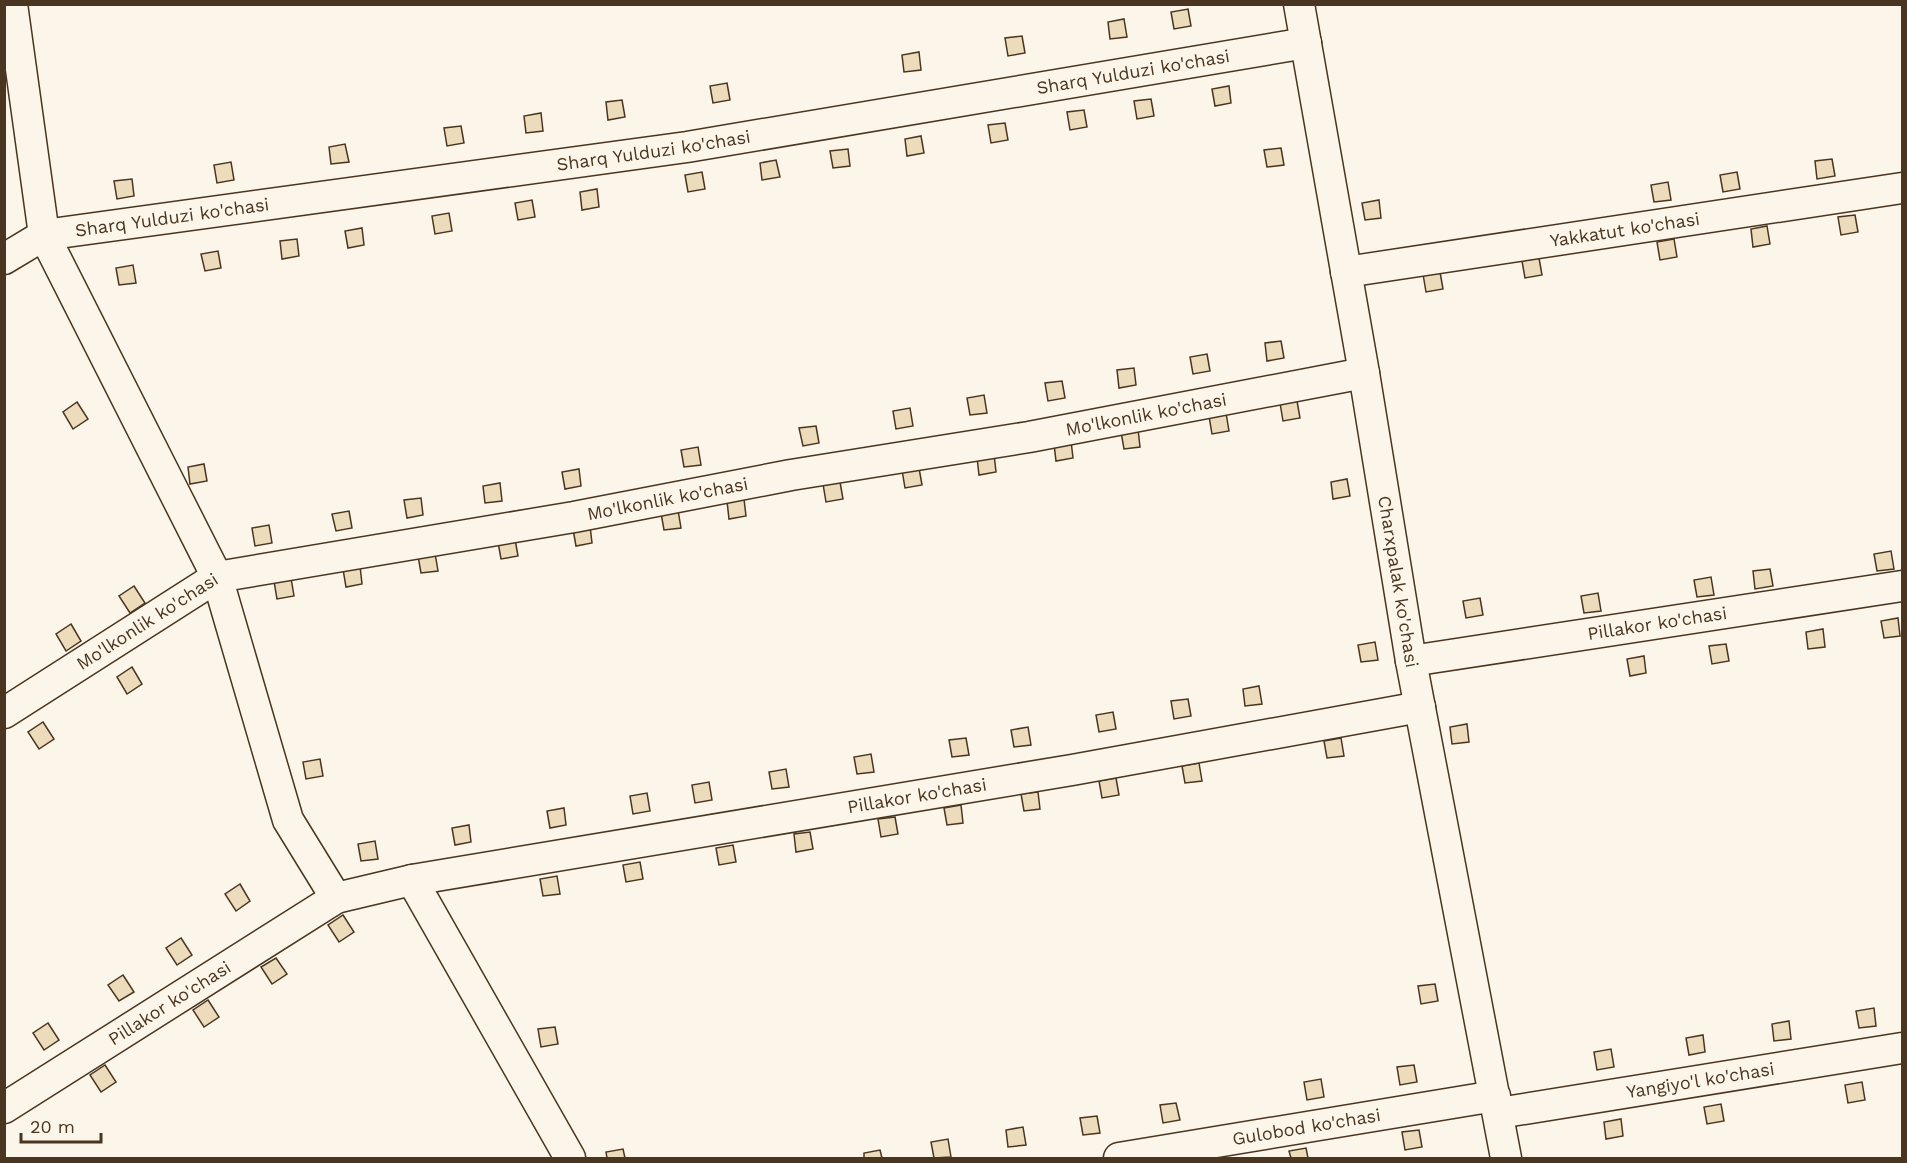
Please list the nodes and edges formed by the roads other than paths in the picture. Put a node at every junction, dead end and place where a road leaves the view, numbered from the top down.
1 (12, 4) edge
2 (1299, 4) edge
3 (1306, 43) junction
4 (1902, 188) edge
5 (44, 235) junction
6 (4, 259) edge
7 (1346, 272) junction
8 (1364, 373) junction
9 (217, 577) junction
10 (1902, 586) edge
11 (1411, 661) junction
12 (1420, 707) junction
13 (4, 712) edge
14 (412, 880) junction
15 (336, 898) junction
16 (1902, 1048) edge
17 (1497, 1105) junction
18 (4, 1108) edge
19 (570, 1158) edge
20 (1119, 1158) edge
21 (1506, 1158) edge

1 - 5 street
2 - 3 street, Charxpalak ko'chasi
3 - 5 street, Sharq Yulduzi ko'chasi
3 - 7 street, Charxpalak ko'chasi
4 - 7 street, Yakkatut ko'chasi
5 - 6 street, Sharq Yulduzi ko'chasi
5 - 9 street
7 - 8 street, Charxpalak ko'chasi
8 - 9 street, Mo'lkonlik ko'chasi
8 - 11 street, Charxpalak ko'chasi
9 - 13 street, Mo'lkonlik ko'chasi
9 - 15 street
10 - 11 street, Pillakor ko'chasi
11 - 12 street, Charxpalak ko'chasi
12 - 14 street, Pillakor ko'chasi
12 - 17 street, Charxpalak ko'chasi
14 - 15 street, Pillakor ko'chasi
14 - 19 street
15 - 18 street, Pillakor ko'chasi
16 - 17 street, Yangiyo'l ko'chasi
17 - 20 street, Gulobod ko'chasi
17 - 21 street, Charxpalak ko'chasi

